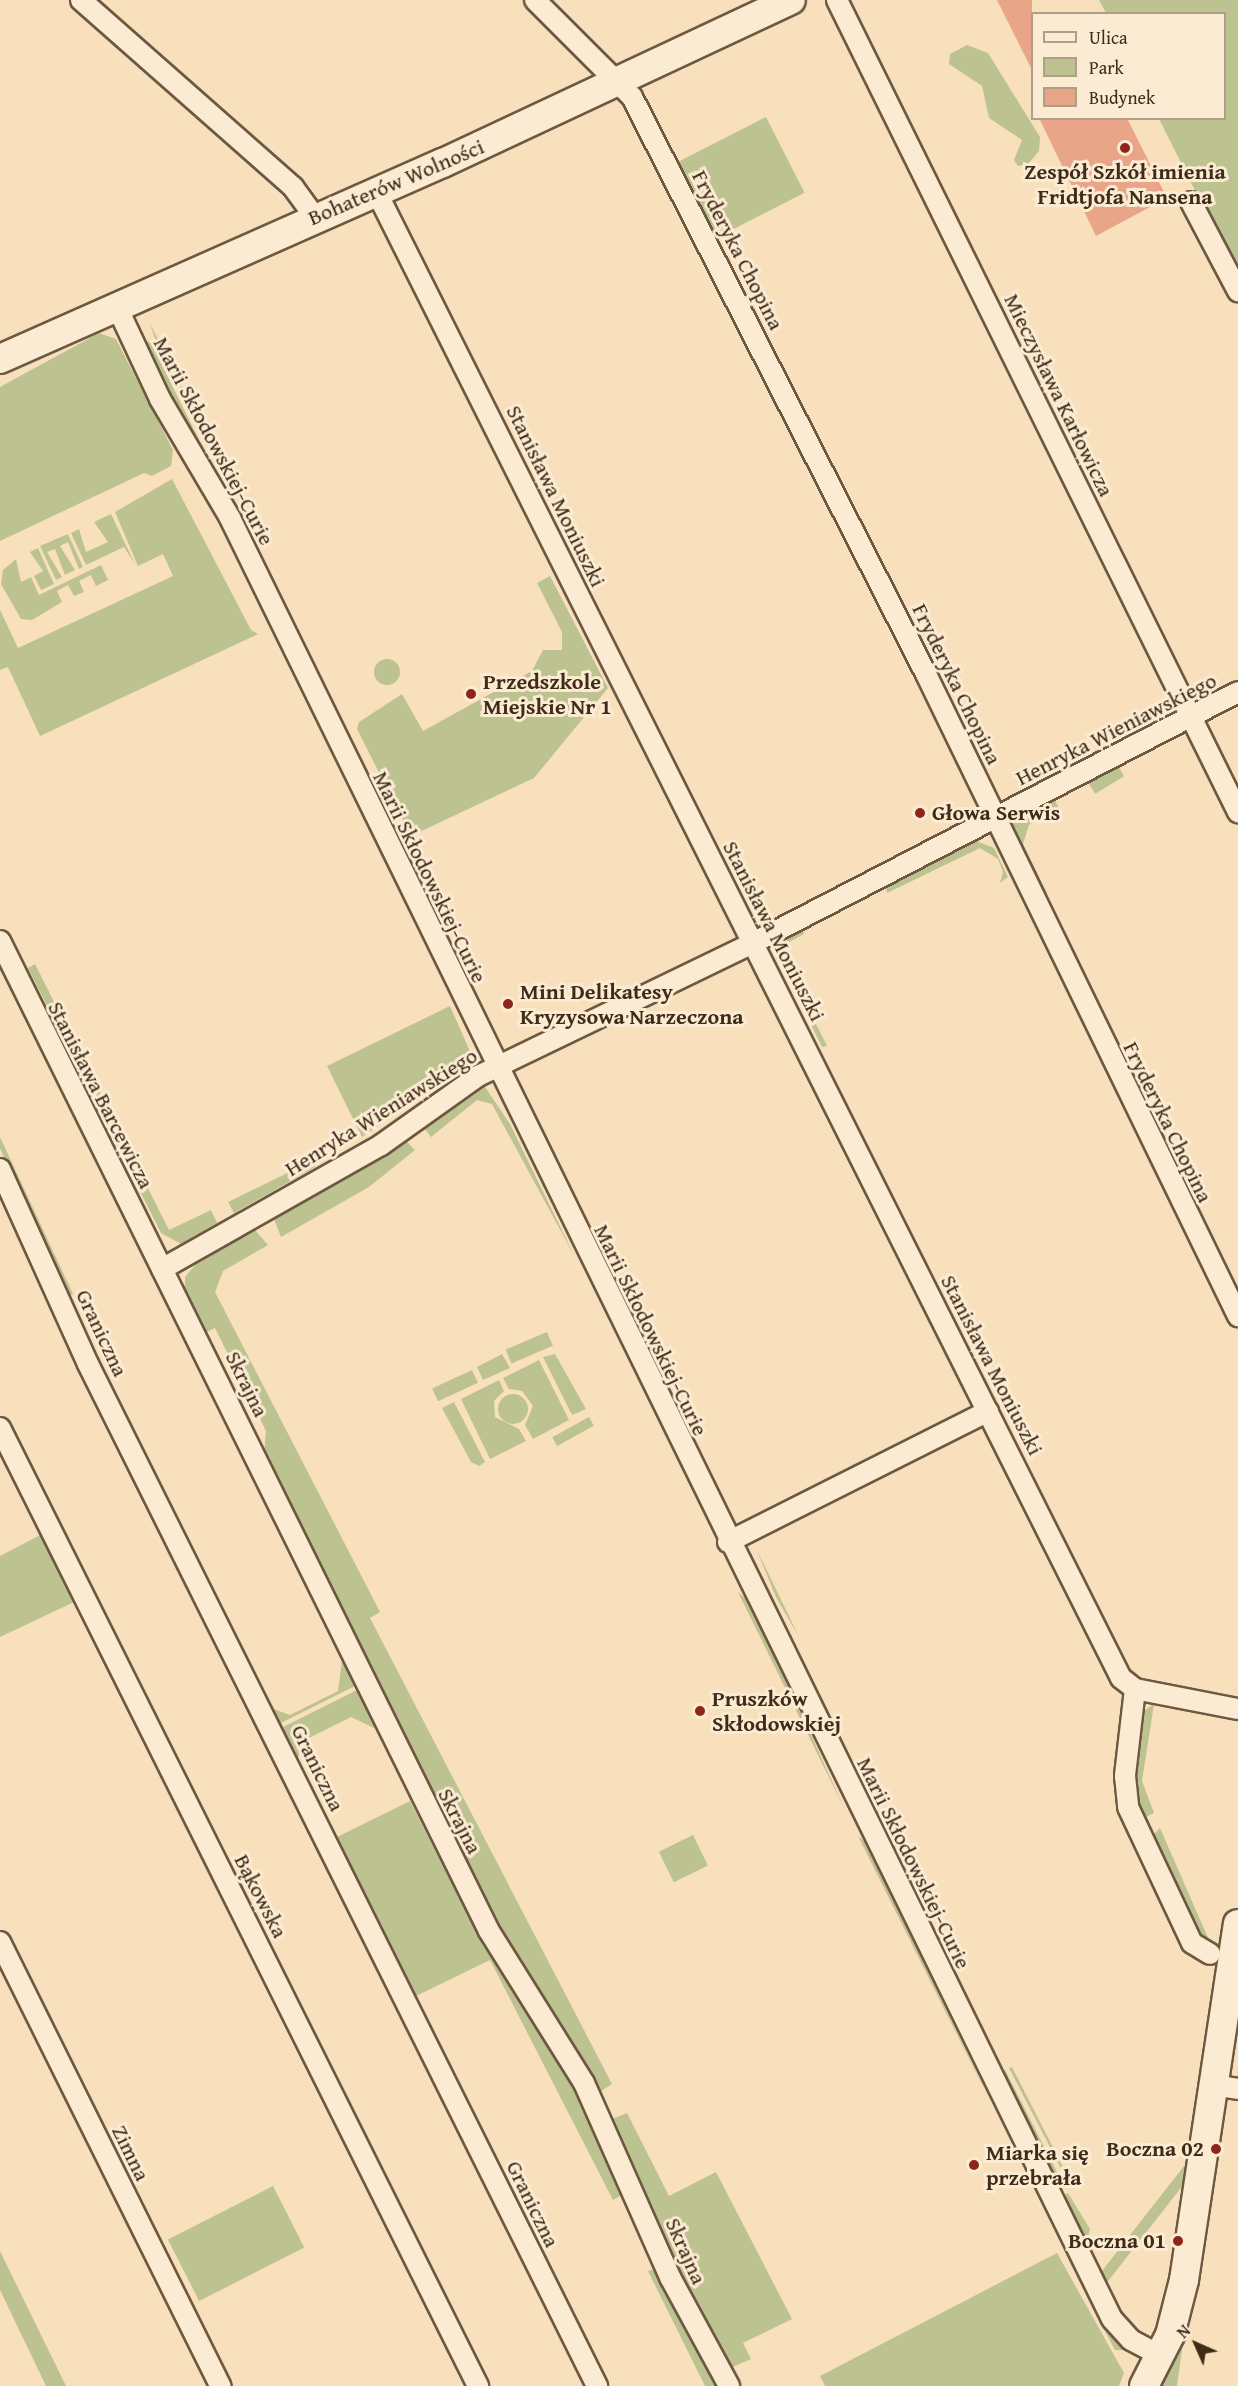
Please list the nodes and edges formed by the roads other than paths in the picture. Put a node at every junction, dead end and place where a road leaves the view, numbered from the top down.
1 (81, 0) edge
2 (535, 0) edge
3 (791, 0) edge
4 (837, 0) edge
5 (617, 82) junction
6 (375, 189) junction
7 (1191, 202) dead end
8 (315, 217) junction
9 (1238, 291) edge
10 (117, 307) junction
11 (0, 359) edge
12 (1238, 692) edge
13 (1191, 717) junction
14 (1238, 812) edge
15 (995, 819) junction
16 (0, 941) edge
17 (753, 943) junction
18 (495, 1068) junction
19 (0, 1169) edge
20 (162, 1269) junction
21 (1238, 1316) edge
22 (988, 1411) junction
23 (0, 1428) edge
24 (728, 1542) junction
25 (1135, 1689) junction
26 (1238, 1709) edge
27 (1238, 1923) edge
28 (0, 1942) edge
29 (1210, 1954) dead end
30 (1226, 2087) edge
31 (1152, 2372) edge
32 (220, 2386) edge
33 (478, 2386) edge
34 (597, 2386) edge
35 (729, 2386) edge

1 - 8 street
2 - 5 street, Fryderyka Chopina
3 - 5 street, Bohaterów Wolności
4 - 13 street, Mieczysława Karłowicza
5 - 6 street, Bohaterów Wolności
5 - 15 street, Fryderyka Chopina
6 - 8 street, Bohaterów Wolności
6 - 17 street, Stanisława Moniuszki
7 - 9 street
8 - 10 street, Bohaterów Wolności
10 - 11 street, Bohaterów Wolności
10 - 18 street, Marii Skłodowskiej-Curie
12 - 13 street, Henryka Wieniawskiego
13 - 14 street, Mieczysława Karłowicza
13 - 15 street, Henryka Wieniawskiego
15 - 17 street, Henryka Wieniawskiego
15 - 21 street, Fryderyka Chopina
16 - 20 street, Stanisława Barcewicza
17 - 18 street, Henryka Wieniawskiego
17 - 22 street, Stanisława Moniuszki
18 - 20 street, Henryka Wieniawskiego
18 - 24 street, Marii Skłodowskiej-Curie
19 - 34 street, Graniczna
20 - 35 street, Skrajna
22 - 24 street
22 - 25 street, Stanisława Moniuszki
23 - 33 street, Bąkowska
24 - 31 street, Marii Skłodowskiej-Curie
25 - 26 street
25 - 29 street
27 - 30 street
28 - 32 street, Zimna
30 - 31 street

